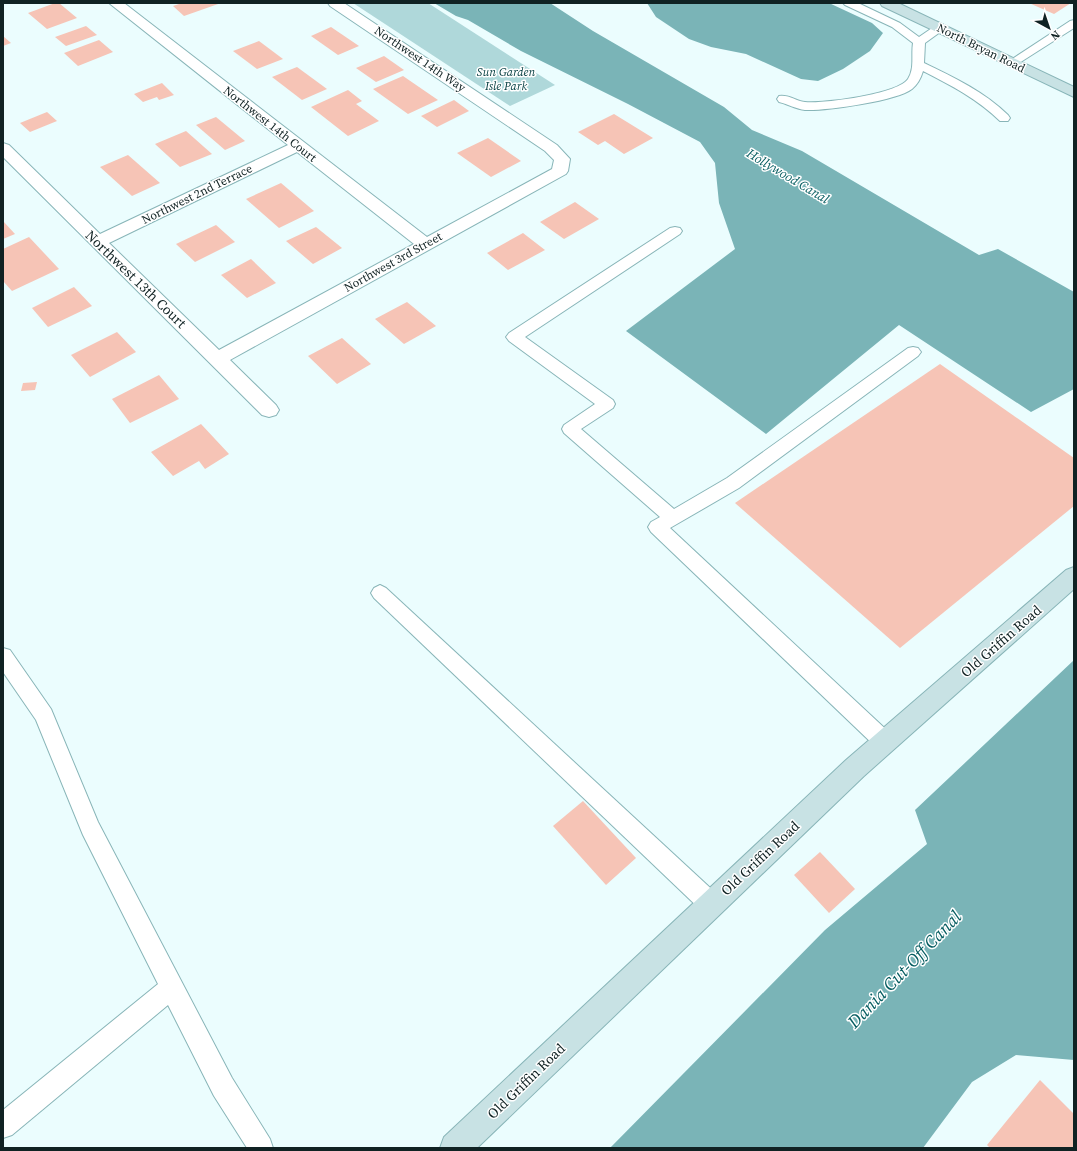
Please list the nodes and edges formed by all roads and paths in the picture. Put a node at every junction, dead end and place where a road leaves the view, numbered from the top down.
1 (116, 3) edge
2 (335, 3) edge
3 (849, 3) edge
4 (887, 3) edge
5 (1074, 23) edge
6 (938, 28) junction
7 (919, 42) junction
8 (1012, 63) junction
9 (920, 65) junction
10 (1074, 93) edge
11 (784, 99) dead end
12 (1004, 118) dead end
13 (297, 146) junction
14 (3, 148) edge
15 (562, 159) joint
16 (675, 230) dead end
17 (98, 242) junction
18 (425, 244) junction
19 (913, 352) dead end
20 (217, 359) junction
21 (269, 410) dead end
22 (673, 518) junction
23 (1074, 576) edge
24 (380, 593) dead end
25 (3, 656) edge
26 (885, 742) junction
27 (712, 904) junction
28 (172, 987) junction
29 (3, 1126) edge
30 (261, 1148) edge
31 (454, 1148) edge

1 - 13 street, Northwest 14th Court
2 - 15 street, Northwest 14th Way
3 - 7 lane
4 - 6 street, North Bryan Road
5 - 8 lane
6 - 7 lane
6 - 8 street, North Bryan Road
7 - 9 lane
8 - 10 street, North Bryan Road
9 - 11 lane
9 - 12 lane
13 - 17 street, Northwest 2nd Terrace
13 - 18 street, Northwest 14th Court
14 - 17 street, Northwest 13th Court
15 - 18 street, Northwest 3rd Street
16 - 22 lane
17 - 20 street, Northwest 13th Court
18 - 20 street, Northwest 3rd Street
19 - 22 lane
20 - 21 street, Northwest 13th Court
22 - 26 lane
23 - 26 street, Old Griffin Road
24 - 27 lane
25 - 28 lane
26 - 27 street, Old Griffin Road
27 - 31 street, Old Griffin Road
28 - 29 lane
28 - 30 lane

